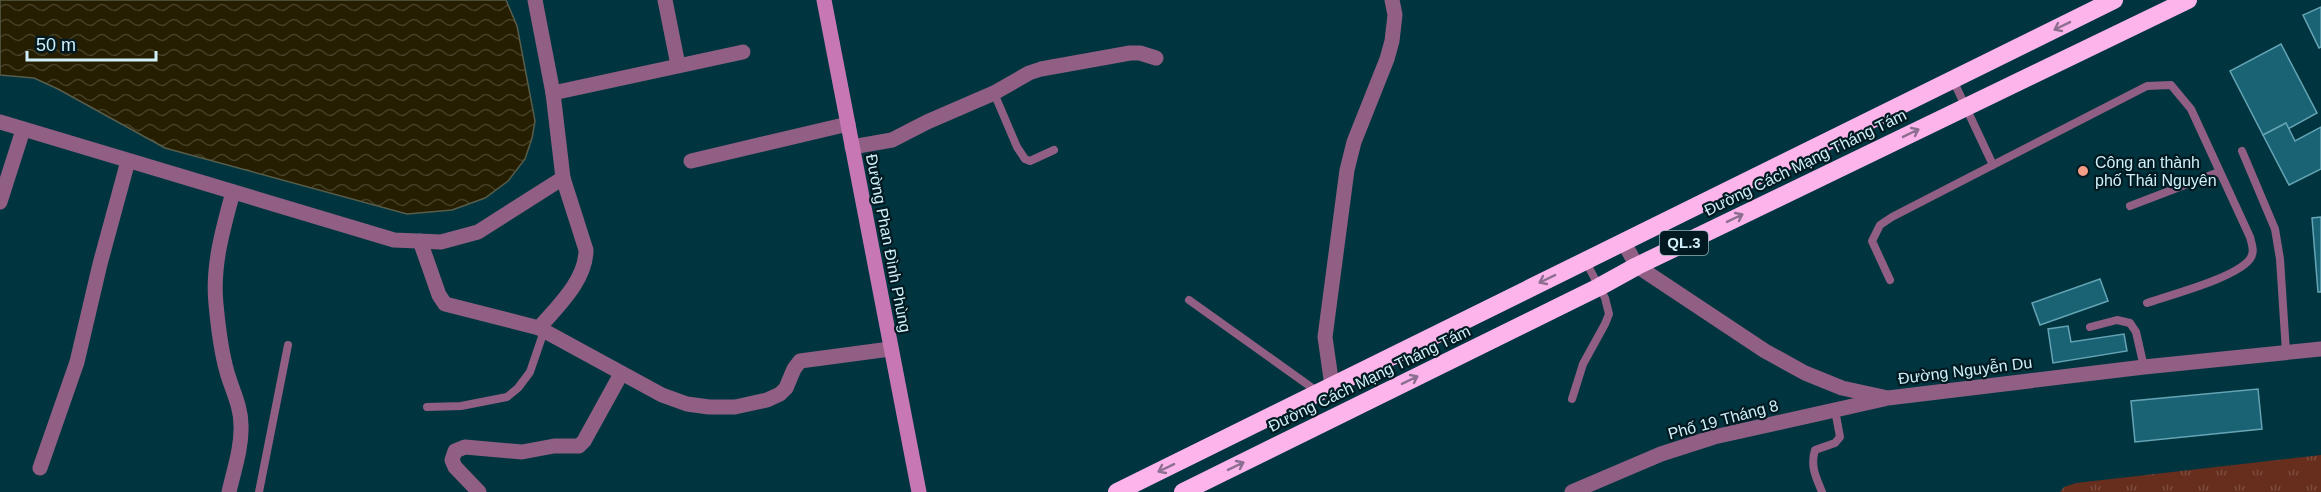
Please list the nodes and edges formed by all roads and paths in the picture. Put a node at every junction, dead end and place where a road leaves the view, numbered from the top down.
1 (535, 0) edge
2 (665, 0) edge
3 (824, 0) edge
4 (1392, 0) edge
5 (2114, 0) edge
6 (2188, 0) edge
7 (744, 52) dead end
8 (1156, 58) dead end
9 (678, 65) junction
10 (1953, 80) junction
11 (553, 93) junction
12 (994, 93) junction
13 (1966, 106) junction
14 (0, 122) edge
15 (848, 124) junction
16 (23, 130) junction
17 (852, 147) junction
18 (1054, 150) dead end
19 (2241, 151) dead end
20 (128, 161) junction
21 (691, 161) dead end
22 (1994, 165) junction
23 (2219, 172) junction
24 (563, 178) junction
25 (233, 192) junction
26 (0, 202) edge
27 (2130, 206) dead end
28 (420, 241) junction
29 (1624, 243) junction
30 (1586, 260) junction
31 (1637, 266) junction
32 (1890, 280) dead end
33 (1599, 286) junction
34 (1189, 300) dead end
35 (2147, 303) dead end
36 (2090, 327) dead end
37 (542, 329) junction
38 (288, 345) dead end
39 (890, 349) junction
40 (2321, 349) edge
41 (2286, 352) junction
42 (2144, 367) junction
43 (621, 374) junction
44 (1325, 389) junction
45 (1888, 398) junction
46 (1572, 399) dead end
47 (427, 407) dead end
48 (1835, 410) junction
49 (40, 468) dead end
50 (229, 492) edge
51 (259, 492) edge
52 (479, 492) edge
53 (919, 492) edge
54 (1117, 492) edge
55 (1183, 492) edge
56 (1572, 492) edge
57 (1822, 492) edge

1 - 11 street
2 - 9 street
3 - 15 street, Đường Phan Đình Phùng
4 - 44 street
5 -> 10 highway, Đường Cách Mạng Tháng Tám / QL.3
6 - 13 highway, Đường Cách Mạng Tháng Tám / QL.3
7 - 9 street
8 - 12 street
9 - 11 street
10 - 13 lane
10 - 29 highway, Đường Cách Mạng Tháng Tám / QL.3
11 - 24 street
12 - 17 street
12 - 18 lane
13 - 22 lane
31 -> 13 highway, Đường Cách Mạng Tháng Tám / QL.3
14 - 16 street
15 - 17 street, Đường Phan Đình Phùng
15 - 21 street
16 - 20 street
16 - 26 street
17 - 39 street, Đường Phan Đình Phùng
19 - 41 lane
20 - 25 street
20 - 49 street
22 - 23 lane
22 - 32 lane
23 - 27 lane
23 - 35 lane
24 - 28 street
24 - 37 street
25 - 28 street
25 - 50 street
28 - 37 street
29 - 30 highway, Đường Cách Mạng Tháng Tám / QL.3
29 - 31 street, Đường Nguyễn Du
30 - 33 lane
30 -> 44 highway, Đường Cách Mạng Tháng Tám / QL.3
31 - 33 highway, Đường Cách Mạng Tháng Tám / QL.3
31 - 45 street, Đường Nguyễn Du
33 - 46 lane
55 -> 33 highway, Đường Cách Mạng Tháng Tám / QL.3
34 - 44 lane
36 - 42 lane
37 - 43 street
37 - 47 lane
38 - 51 lane
39 - 43 street
39 - 53 street, Đường Phan Đình Phùng
40 - 41 street, Đường Nguyễn Du
41 - 42 street, Đường Nguyễn Du
42 - 45 street, Đường Nguyễn Du
43 - 52 street
44 -> 54 highway, Đường Cách Mạng Tháng Tám / QL.3
45 - 48 street, Phố 19 Tháng 8
48 - 56 street, Phố 19 Tháng 8
48 - 57 lane

